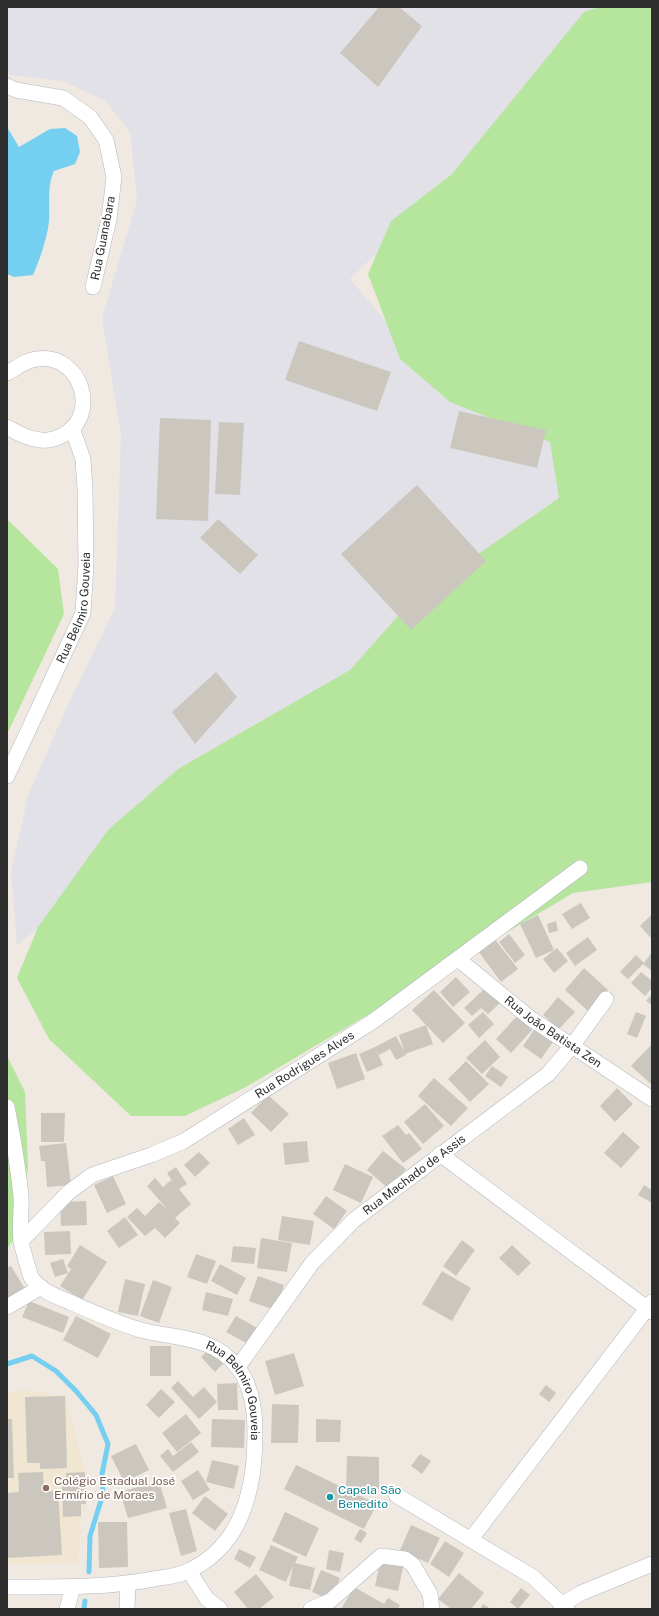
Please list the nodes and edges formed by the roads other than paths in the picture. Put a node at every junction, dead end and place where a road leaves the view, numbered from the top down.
1 (7, 86) edge
2 (93, 287) dead end
3 (10, 374) edge
4 (7, 419) edge
5 (72, 428) junction
6 (13, 430) edge
7 (7, 776) edge
8 (580, 868) dead end
9 (458, 959) junction
10 (606, 999) dead end
11 (572, 1046) junction
12 (652, 1099) edge
13 (7, 1107) edge
14 (440, 1154) junction
15 (21, 1241) junction
16 (41, 1287) junction
17 (7, 1307) edge
18 (650, 1307) edge
19 (238, 1367) junction
20 (396, 1495) dead end
21 (471, 1539) junction
22 (652, 1564) edge
23 (189, 1571) junction
24 (128, 1584) junction
25 (7, 1587) edge
26 (73, 1587) junction
27 (564, 1607) edge
28 (67, 1609) edge
29 (127, 1609) edge
30 (220, 1609) edge
31 (311, 1609) edge
32 (432, 1609) edge

1 - 2 street, Rua Guanabara
3 - 5 street
4 - 6 street
5 - 6 street
5 - 7 street, Rua Belmiro Gouveia
8 - 9 street, Rua Rodrigues Alves
9 - 11 street, Rua João Batista Zen
9 - 15 street, Rua Rodrigues Alves
10 - 11 street, Rua Machado de Assis
11 - 12 street, Rua João Batista Zen
11 - 14 street, Rua Machado de Assis
13 - 15 street, Rua Belmiro Gouveia
14 - 18 street
14 - 19 street, Rua Machado de Assis
15 - 16 street, Rua Belmiro Gouveia
16 - 17 street
16 - 19 street, Rua Belmiro Gouveia
18 - 21 street
19 - 23 street, Rua Belmiro Gouveia
20 - 21 street
21 - 27 street
22 - 27 street
23 - 24 street, Rua Belmiro Gouveia
23 - 30 street
24 - 26 street, Rua Belmiro Gouveia
24 - 29 street
25 - 26 street, Rua Belmiro Gouveia
26 - 28 street
31 - 32 street

